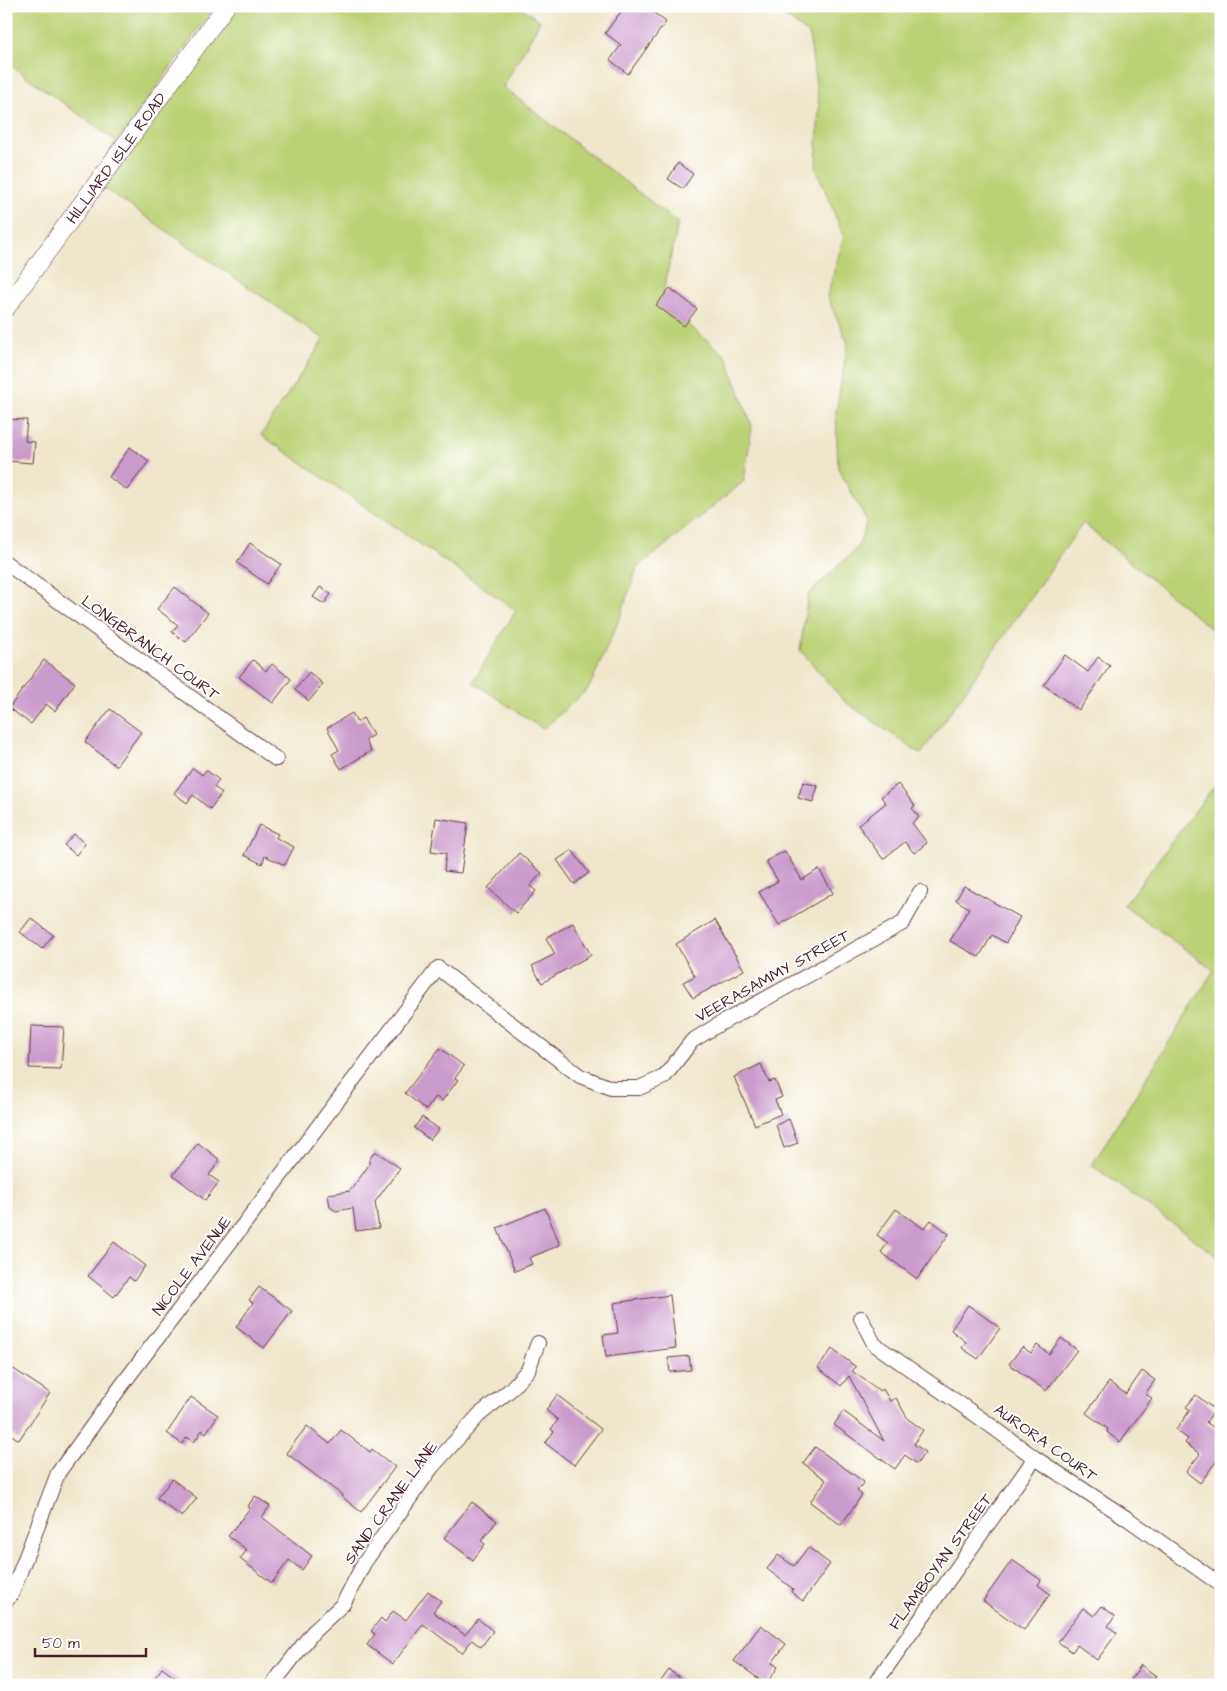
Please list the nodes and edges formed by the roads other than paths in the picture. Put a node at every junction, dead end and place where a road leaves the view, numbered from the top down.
1 (226, 6) edge
2 (6, 308) edge
3 (6, 563) edge
4 (276, 759) dead end
5 (920, 892) dead end
6 (438, 968) joint
7 (862, 1318) dead end
8 (538, 1343) dead end
9 (1035, 1458) junction
10 (1221, 1585) edge
11 (6, 1601) edge
12 (272, 1685) edge
13 (874, 1685) edge

1 - 2 street, HILLIARD ISLE ROAD
3 - 4 street, LONGBRANCH COURT
5 - 6 street, VEERASAMMY STREET
6 - 11 street, NICOLE AVENUE
7 - 9 street, AURORA COURT
8 - 12 street, SAND CRANE LANE
9 - 10 street, AURORA COURT
9 - 13 street, FLAMBOYAN STREET

